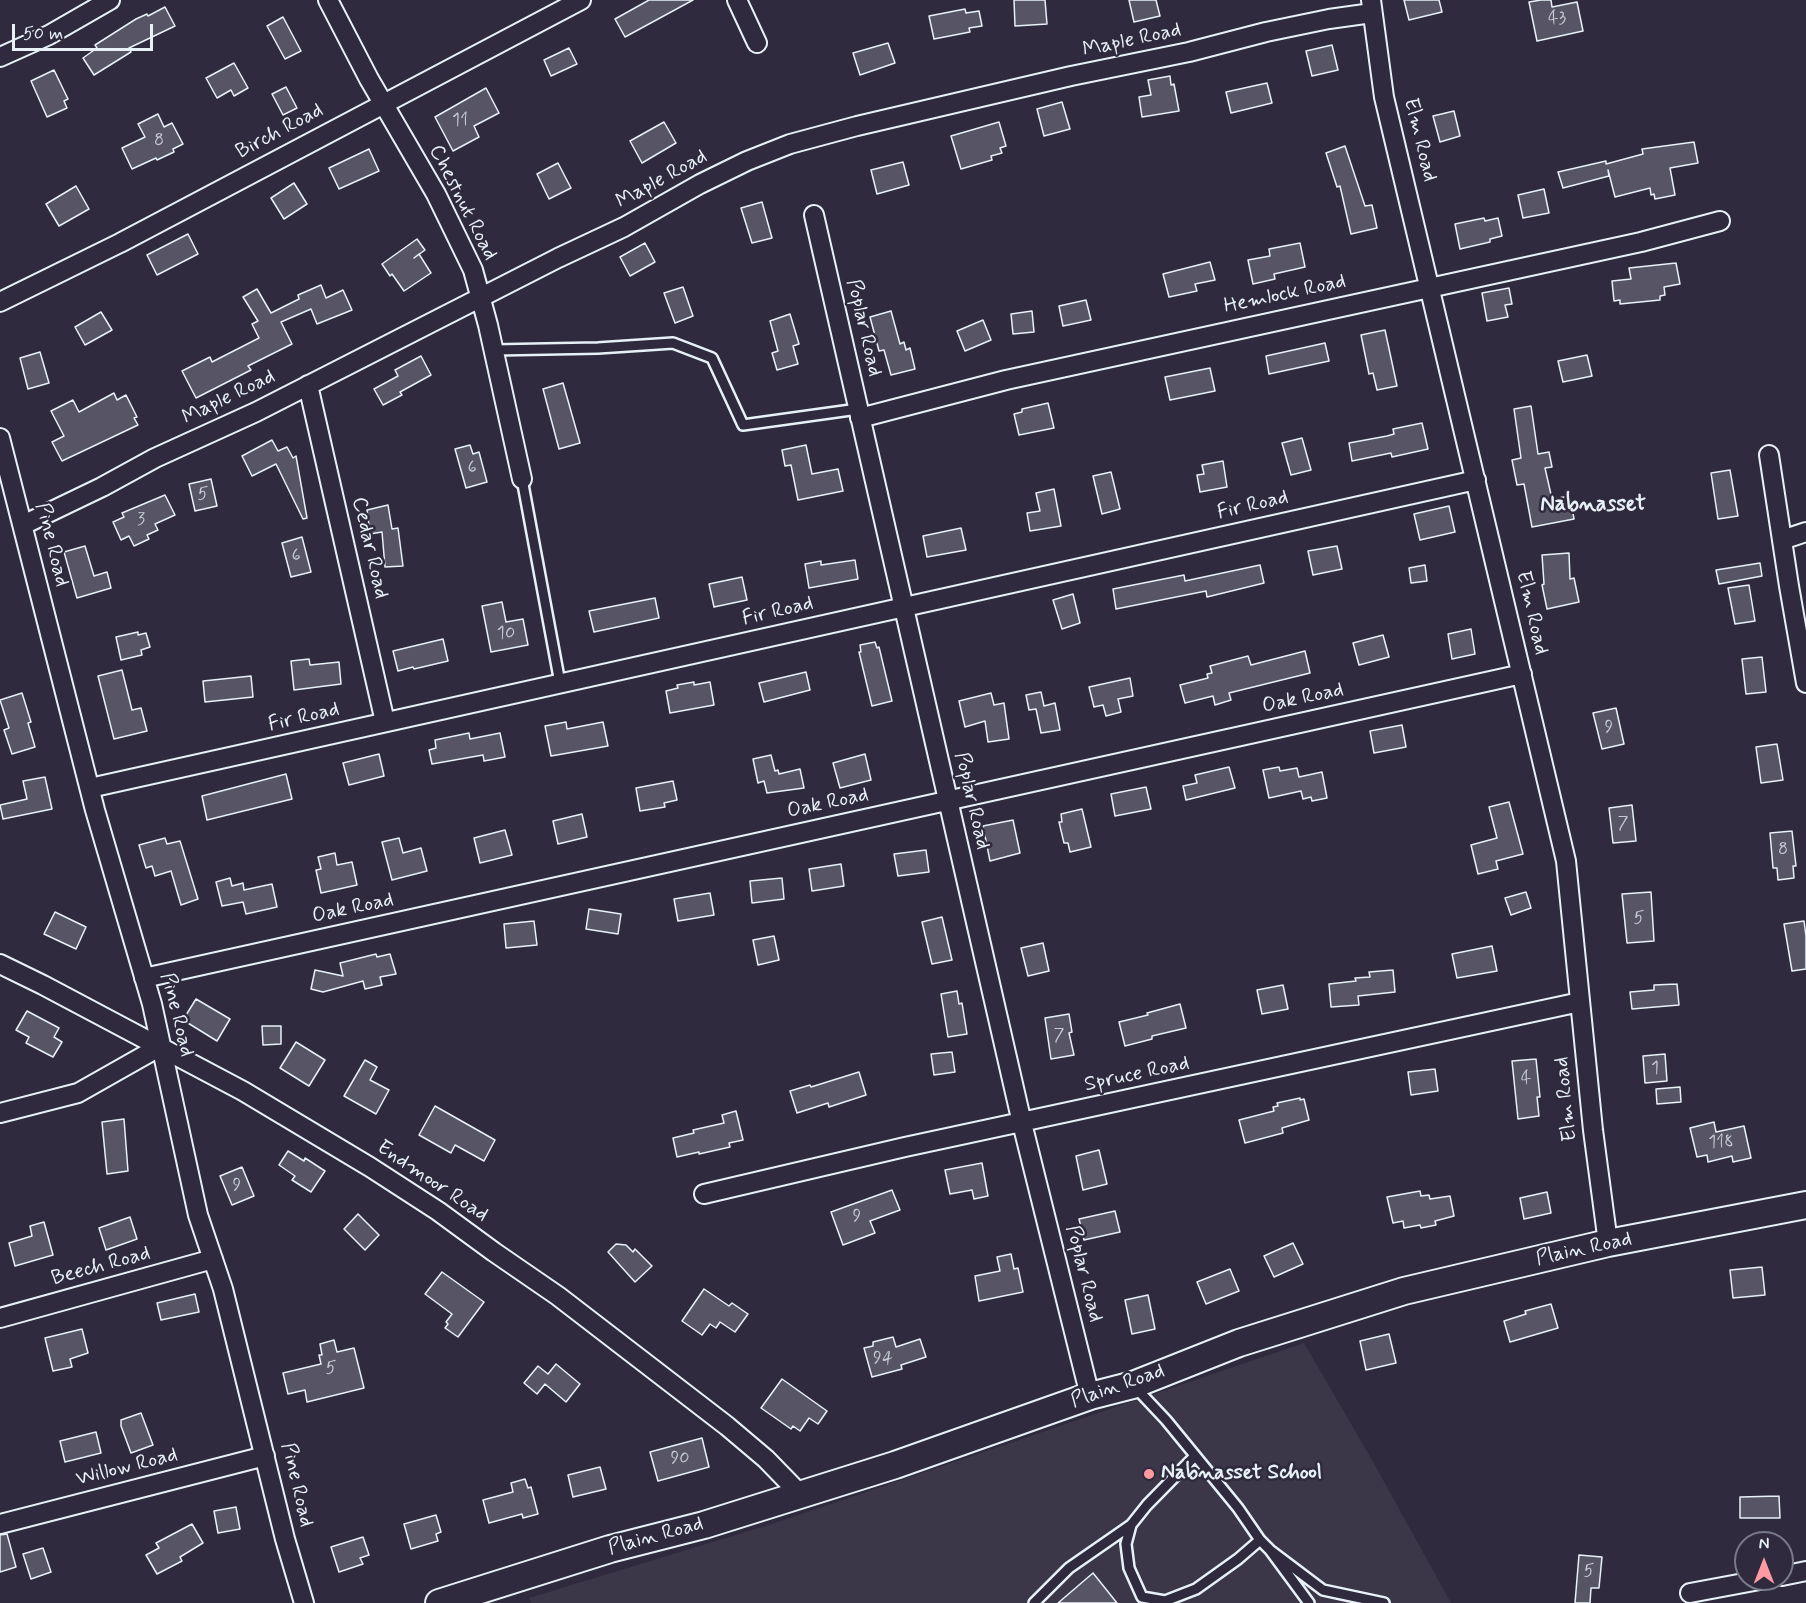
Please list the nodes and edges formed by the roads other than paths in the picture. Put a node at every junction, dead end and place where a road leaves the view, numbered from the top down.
1 (110, 0) edge
2 (328, 0) edge
3 (581, 0) edge
4 (737, 0) edge
5 (1372, 7) edge
6 (757, 43) dead end
7 (0, 57) edge
8 (382, 104) junction
9 (814, 215) dead end
10 (1720, 221) dead end
11 (1431, 287) junction
12 (481, 297) junction
13 (0, 303) edge
14 (494, 350) junction
15 (308, 384) junction
16 (859, 413) junction
17 (0, 438) edge
18 (1769, 455) dead end
19 (522, 479) joint
20 (1476, 480) junction
21 (23, 525) junction
22 (1806, 532) edge
23 (1782, 540) junction
24 (903, 607) junction
25 (1522, 674) junction
26 (560, 683) junction
27 (1806, 683) edge
28 (386, 723) junction
29 (90, 788) junction
30 (948, 800) junction
31 (0, 964) edge
32 (144, 978) junction
33 (1580, 1002) junction
34 (161, 1046) junction
35 (0, 1113) edge
36 (1022, 1123) junction
37 (704, 1194) dead end
38 (1806, 1205) edge
39 (1608, 1243) junction
40 (213, 1259) junction
41 (0, 1318) edge
42 (1133, 1385) junction
43 (1090, 1396) junction
44 (265, 1456) junction
45 (1195, 1456) junction
46 (801, 1495) junction
47 (0, 1524) edge
48 (1131, 1525) junction
49 (1260, 1540) junction
50 (1270, 1550) junction
51 (1734, 1585) edge
52 (1690, 1593) dead end
53 (304, 1603) edge
54 (439, 1603) edge
55 (1034, 1603) edge
56 (1309, 1603) edge
57 (1384, 1603) edge

1 - 7 street
2 - 8 street, Chestnut Road
3 - 8 street, Birch Road
4 - 6 street
5 - 11 street, Elm Road
5 - 12 street, Maple Road
8 - 12 street, Chestnut Road
8 - 13 street, Birch Road
9 - 16 street, Poplar Road
10 - 11 street, Hemlock Road
11 - 16 street, Hemlock Road
11 - 20 street, Elm Road
12 - 14 street, Chestnut Road
12 - 15 street, Maple Road
14 - 16 lane
14 - 19 street, Chestnut Road
15 - 21 street, Maple Road
15 - 28 street, Cedar Road
16 - 24 street, Poplar Road
17 - 21 street, Pine Road
18 - 23 street
19 - 26 lane
20 - 24 street, Fir Road
20 - 25 street, Elm Road
21 - 29 street, Pine Road
22 - 23 street
23 - 27 street
24 - 26 street, Fir Road
24 - 30 street, Poplar Road
25 - 30 street, Oak Road
25 - 33 street, Elm Road
26 - 28 street, Fir Road
28 - 29 street, Fir Road
29 - 32 street, Pine Road
30 - 32 street, Oak Road
30 - 36 street, Poplar Road
31 - 34 street, Endmoor Road
32 - 34 street, Pine Road
33 - 36 street, Spruce Road
33 - 39 street, Elm Road
34 - 35 street
34 - 40 street, Pine Road
34 - 46 street, Endmoor Road
36 - 37 street, Spruce Road
36 - 43 street, Poplar Road
38 - 39 main road, Plain Road
39 - 42 main road, Plain Road
40 - 41 street, Beech Road
40 - 44 street, Pine Road
42 - 43 main road, Plain Road
42 - 45 lane
43 - 46 main road, Plain Road
44 - 47 street, Willow Road
44 - 53 street, Pine Road
45 - 48 lane
45 - 49 lane
46 - 54 main road, Plain Road
48 - 49 lane
48 - 55 lane
49 - 50 lane
50 - 56 lane
50 - 57 lane
51 - 52 street

